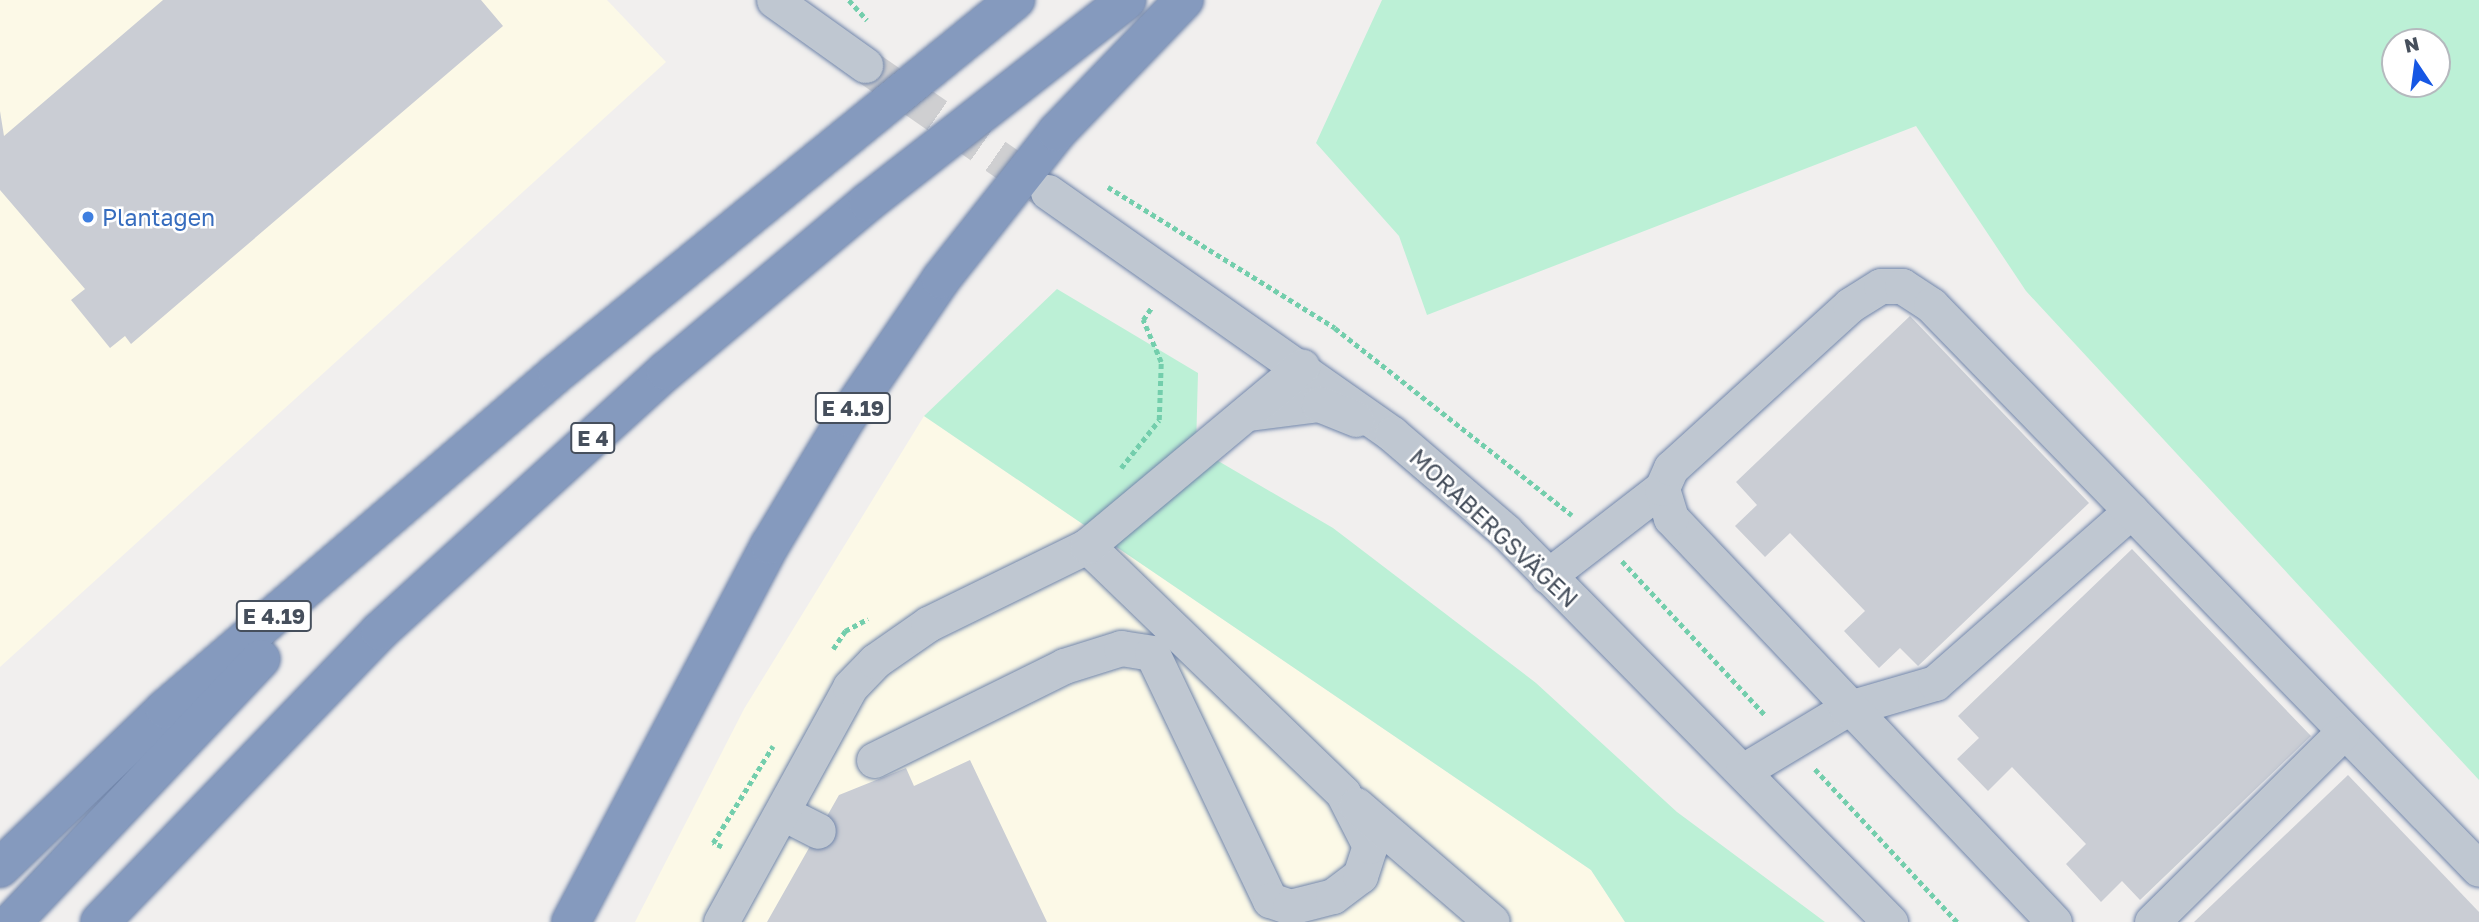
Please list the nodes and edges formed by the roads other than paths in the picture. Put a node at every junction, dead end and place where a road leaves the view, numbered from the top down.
1 (774, 0) edge
2 (1015, 0) edge
3 (1127, 0) edge
4 (1184, 0) edge
5 (865, 65) tunnel mouth
6 (1048, 192) tunnel mouth
7 (1303, 366) junction
8 (557, 373) junction
9 (1239, 416) junction
10 (1392, 434) junction
11 (1662, 488) junction
12 (2131, 511) junction
13 (1087, 546) junction
14 (1548, 576) junction
15 (1846, 709) junction
16 (2342, 733) junction
17 (874, 760) dead end
18 (1744, 771) junction
19 (1342, 793) junction
20 (783, 813) junction
21 (818, 831) dead end
22 (0, 868) edge
23 (2479, 869) edge
24 (12, 922) edge
25 (100, 922) edge
26 (571, 922) edge
27 (721, 922) edge
28 (1492, 922) edge
29 (1890, 922) edge
30 (2054, 922) edge
31 (2152, 922) edge

1 - 5 street
2 - 8 highway
3 - 25 highway, E 4
4 - 26 highway, E 4.19
6 - 7 street, MORABERGSVÄGEN
7 - 9 street
7 - 10 street, MORABERGSVÄGEN
8 - 22 highway, E 4.19
8 - 24 highway
9 - 10 street
9 - 13 street
10 - 14 street, MORABERGSVÄGEN
11 - 12 street
11 - 14 street
11 - 15 street
12 - 15 street
12 - 16 street
13 - 19 street
13 - 20 street
14 - 18 street, MORABERGSVÄGEN
15 - 18 street
15 - 30 street
16 - 23 street
16 - 31 street
17 - 19 street
18 - 29 street, MORABERGSVÄGEN
19 - 28 street
20 - 21 street
20 - 27 street

